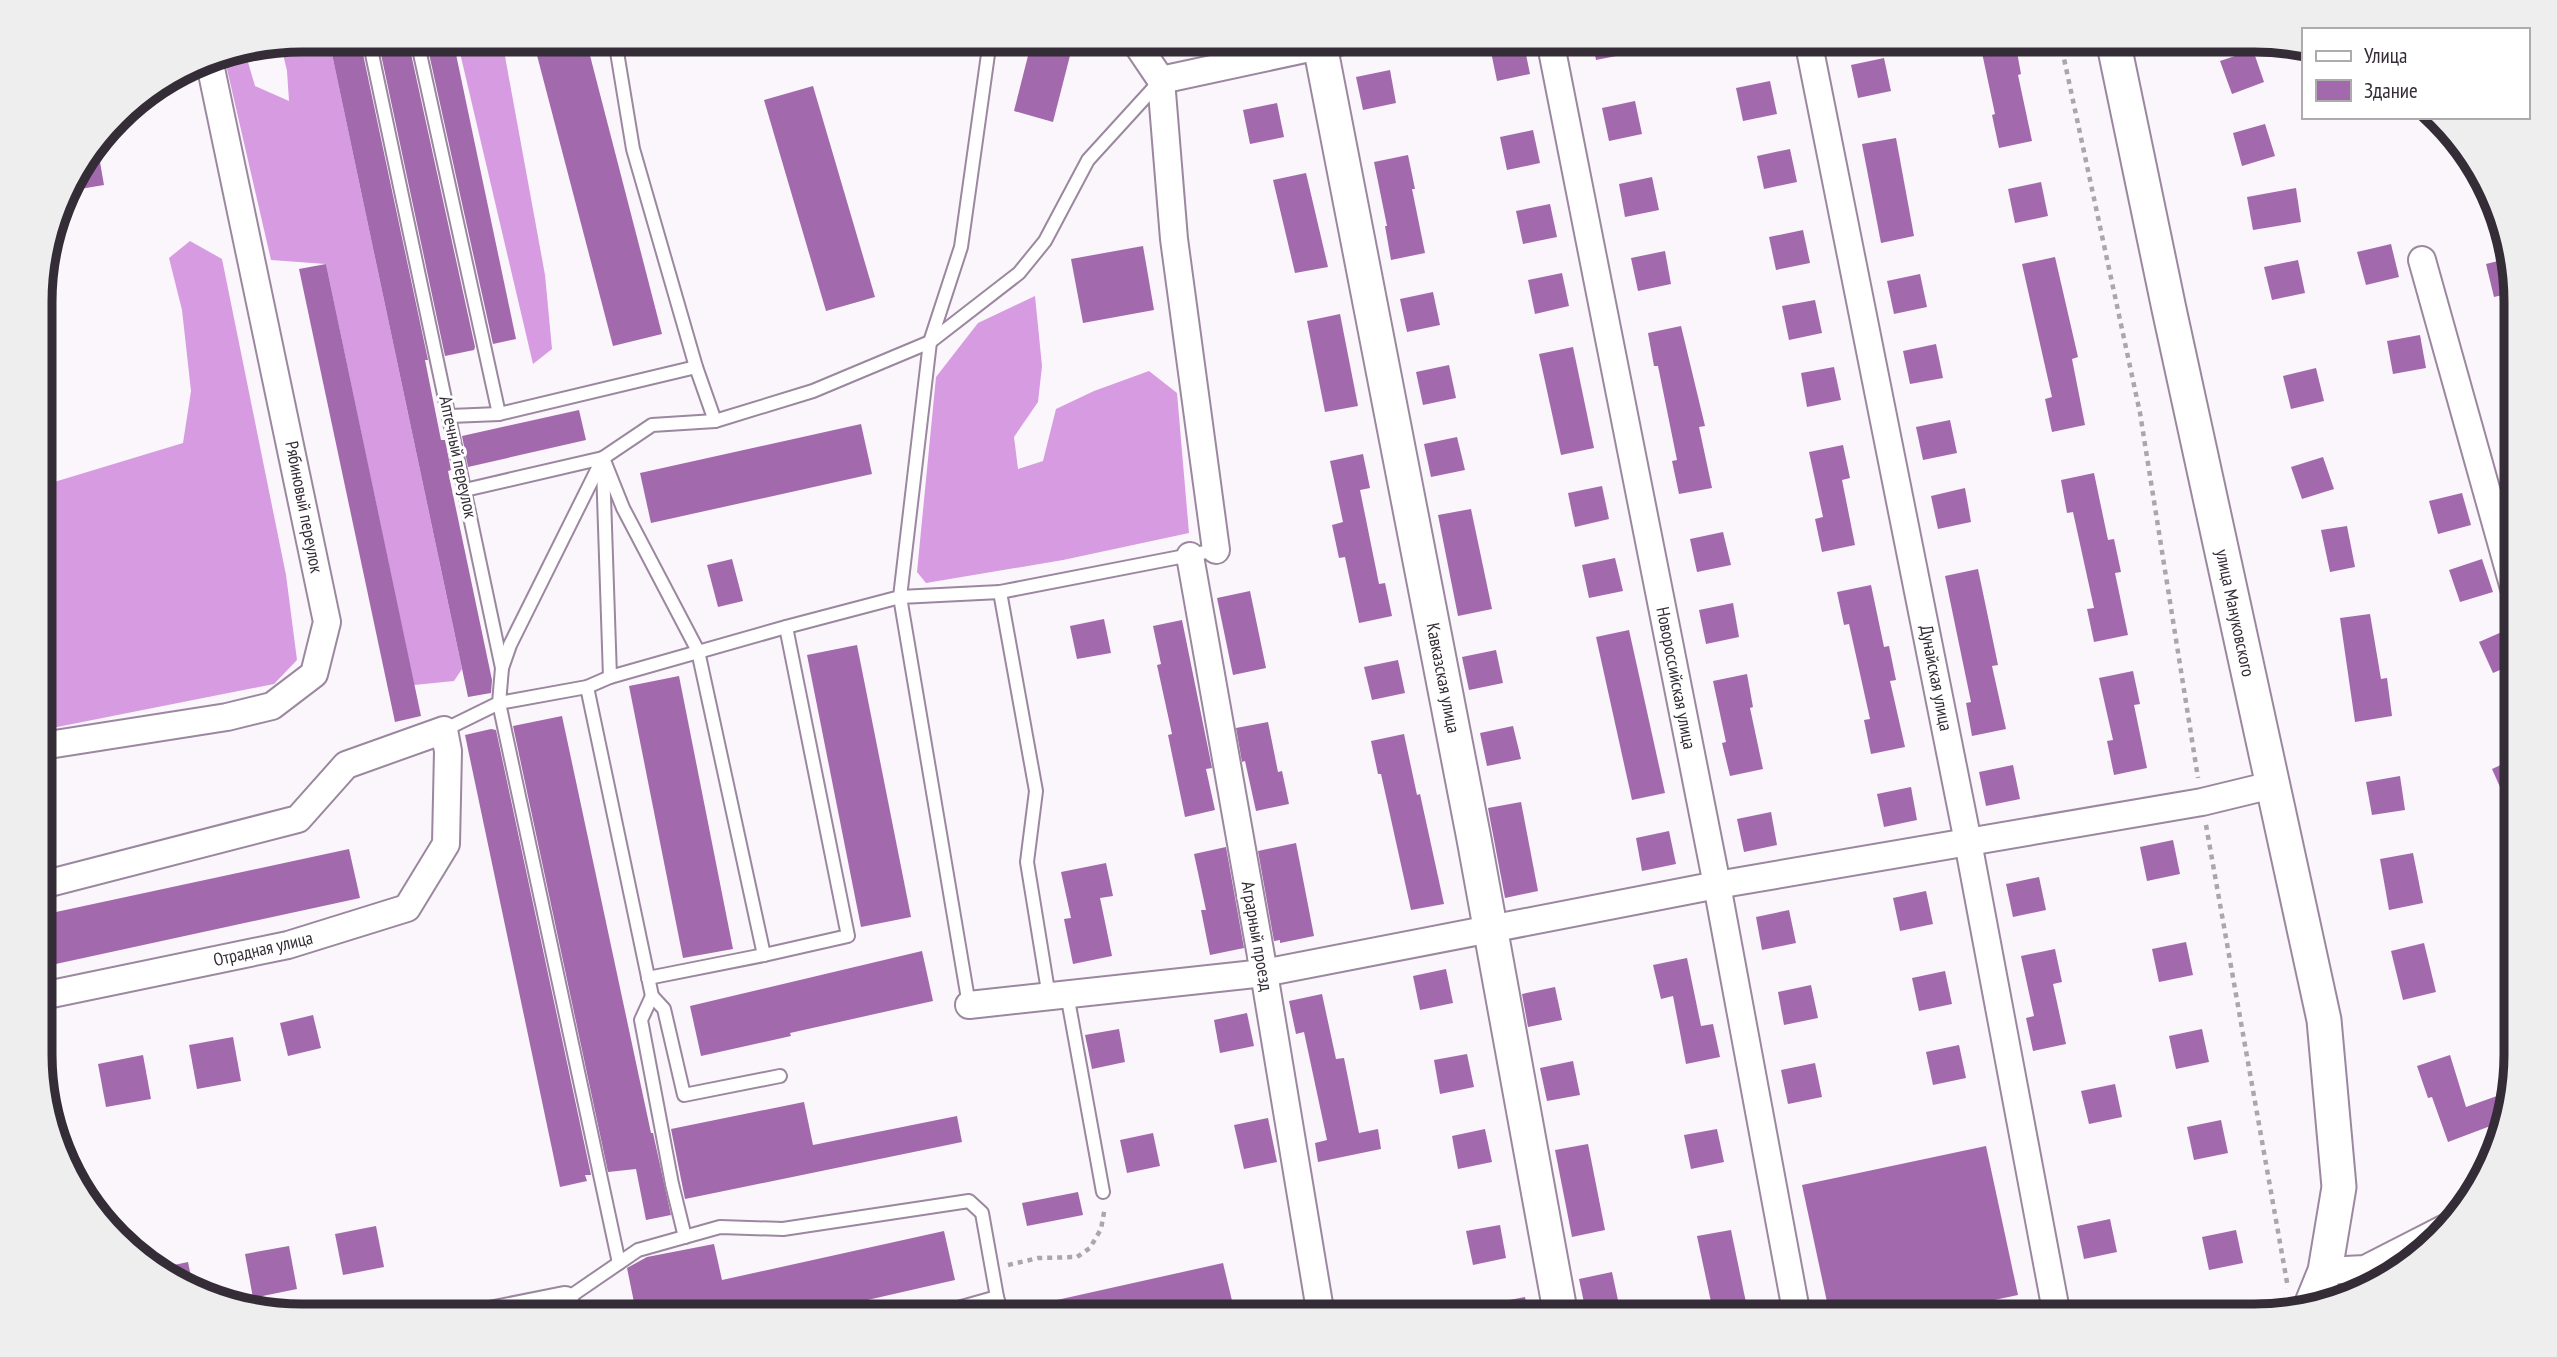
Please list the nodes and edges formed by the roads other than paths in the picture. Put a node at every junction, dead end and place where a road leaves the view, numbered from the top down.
1 (372, 52) edge
2 (420, 52) edge
3 (617, 52) edge
4 (987, 52) edge
5 (1142, 52) edge
6 (1285, 52) edge
7 (1331, 52) edge
8 (1552, 52) edge
9 (1810, 52) edge
10 (2116, 52) edge
11 (211, 70) edge
12 (1161, 80) junction
13 (2422, 260) dead end
14 (930, 342) junction
15 (696, 367) junction
16 (499, 414) junction
17 (450, 416) junction
18 (715, 421) junction
19 (603, 458) junction
20 (465, 489) junction
21 (1216, 550) joint
22 (1190, 556) junction
23 (2505, 556) edge
24 (1000, 592) junction
25 (900, 597) junction
26 (786, 626) junction
27 (698, 651) junction
28 (502, 668) junction
29 (610, 677) junction
30 (587, 687) junction
31 (499, 703) junction
32 (444, 730) junction
33 (52, 744) edge
34 (2272, 785) junction
35 (1968, 842) junction
36 (52, 882) edge
37 (1717, 885) junction
38 (1491, 930) junction
39 (764, 955) junction
40 (1264, 973) junction
41 (648, 978) junction
42 (52, 994) edge
43 (652, 996) junction
44 (1058, 996) junction
45 (969, 1005) joint
46 (779, 1076) dead end
47 (1103, 1192) road end
48 (685, 1237) junction
49 (2420, 1241) edge
50 (619, 1263) junction
51 (2325, 1271) junction
52 (997, 1297) junction
53 (2314, 1297) edge
54 (572, 1304) edge
55 (972, 1304) edge
56 (999, 1304) edge
57 (1319, 1304) edge
58 (1559, 1304) edge
59 (1795, 1304) edge
60 (2055, 1304) edge

1 - 17 lane, Аптечный переулок
2 - 16 lane
3 - 15 lane
4 - 14 lane
5 - 12 street
6 - 12 street
7 - 38 street, Кавказская улица
8 - 37 street, Новороссийская улица
9 - 35 street, Дунайская улица
10 - 34 street, улица Мануковского
11 - 33 street, Рябиновый переулок
12 - 14 lane
12 - 21 street
13 - 23 street
14 - 18 lane
14 - 25 lane
15 - 16 lane
15 - 18 lane
16 - 17 lane
17 - 20 lane, Аптечный переулок
18 - 19 lane
19 - 20 lane
19 - 27 lane
19 - 28 lane
19 - 29 lane
20 - 28 lane, Аптечный переулок
21 - 22 lane
22 - 24 lane
22 - 40 street, Аграрный проезд
24 - 25 lane
24 - 44 lane
25 - 26 lane
25 - 45 lane
26 - 27 lane
26 - 39 lane
27 - 29 lane
27 - 39 lane
28 - 31 lane, Аптечный переулок
29 - 30 lane
30 - 31 lane
30 - 41 lane
31 - 32 lane
31 - 50 lane, Аптечный переулок
32 - 36 street
32 - 42 street, Отрадная улица
34 - 35 street
34 - 51 street, улица Мануковского
35 - 37 street
35 - 60 street, Дунайская улица
37 - 38 street
37 - 59 street, Новороссийская улица
38 - 40 street
38 - 58 street, Кавказская улица
39 - 41 lane
40 - 44 street
40 - 57 street, Аграрный проезд
41 - 43 lane
43 - 46 lane
43 - 48 lane
44 - 45 street
44 - 47 lane
48 - 50 lane
48 - 52 lane
49 - 51 street
50 - 54 lane
51 - 53 street, улица Мануковского
52 - 55 lane
52 - 56 lane

